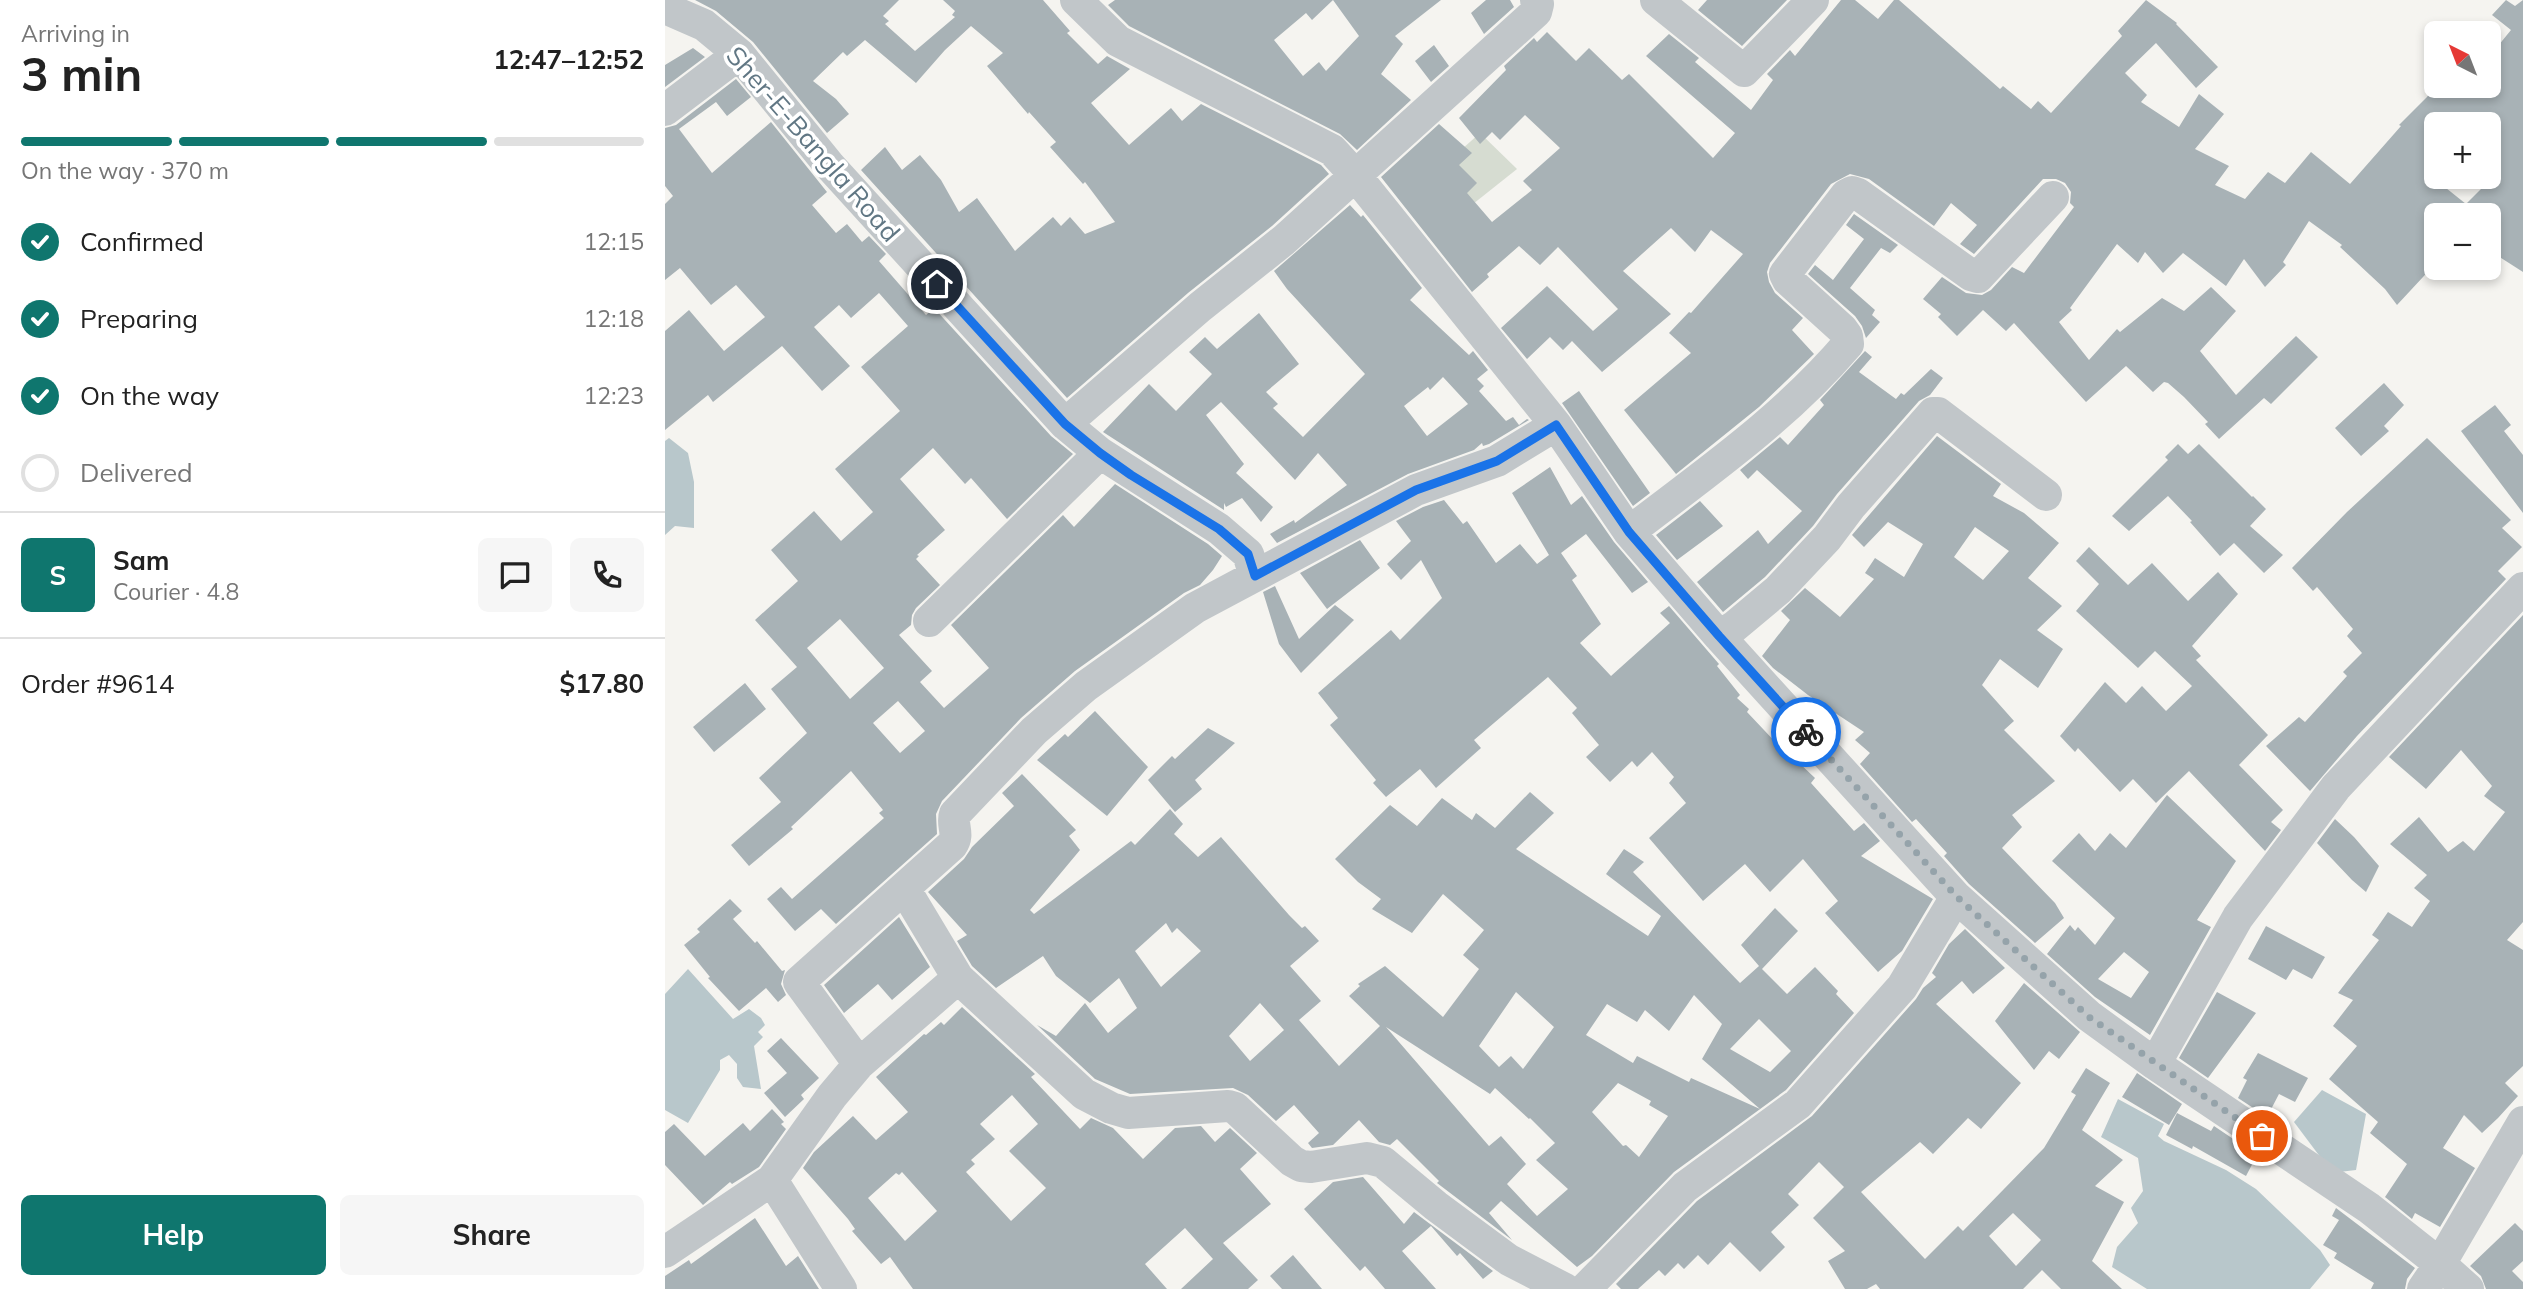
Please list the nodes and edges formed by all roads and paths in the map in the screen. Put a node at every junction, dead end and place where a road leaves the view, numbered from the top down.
1 (1076, 0) edge
2 (1536, 0) edge
3 (1656, 0) edge
4 (1813, 0) edge
5 (665, 8) edge
6 (739, 54) junction
7 (665, 110) edge
8 (1355, 175) junction
9 (2053, 197) dead end
10 (1065, 424) junction
11 (1556, 425) junction
12 (1100, 453) junction
13 (2046, 495) dead end
14 (1629, 532) junction
15 (1255, 576) junction
16 (2523, 588) edge
17 (929, 621) dead end
18 (1719, 636) junction
19 (904, 888) junction
20 (1957, 897) junction
21 (958, 978) junction
22 (859, 1064) junction
23 (2155, 1064) junction
24 (2523, 1122) edge
25 (772, 1180) junction
26 (665, 1252) edge
27 (2431, 1276) edge
28 (841, 1289) edge
29 (1565, 1289) edge
30 (1585, 1289) edge
31 (2468, 1289) edge

1 - 8 street
2 - 8 street
3 - 4 street
5 - 6 street, Sher-E-Bangla Road
6 - 7 street
6 - 10 street, Sher-E-Bangla Road
8 - 10 street
8 - 11 street
9 - 14 street
10 - 12 street, Sher-E-Bangla Road
11 - 14 street
11 - 15 street
12 - 15 street, Sher-E-Bangla Road
12 - 17 street
13 - 18 street
14 - 18 street
15 - 19 street
16 - 23 street
18 - 20 street
19 - 21 street
19 - 22 street
20 - 23 street
20 - 30 street
21 - 22 street
21 - 29 street
22 - 25 street
23 - 27 street
24 - 27 street
25 - 26 street
25 - 28 street
27 - 31 street

